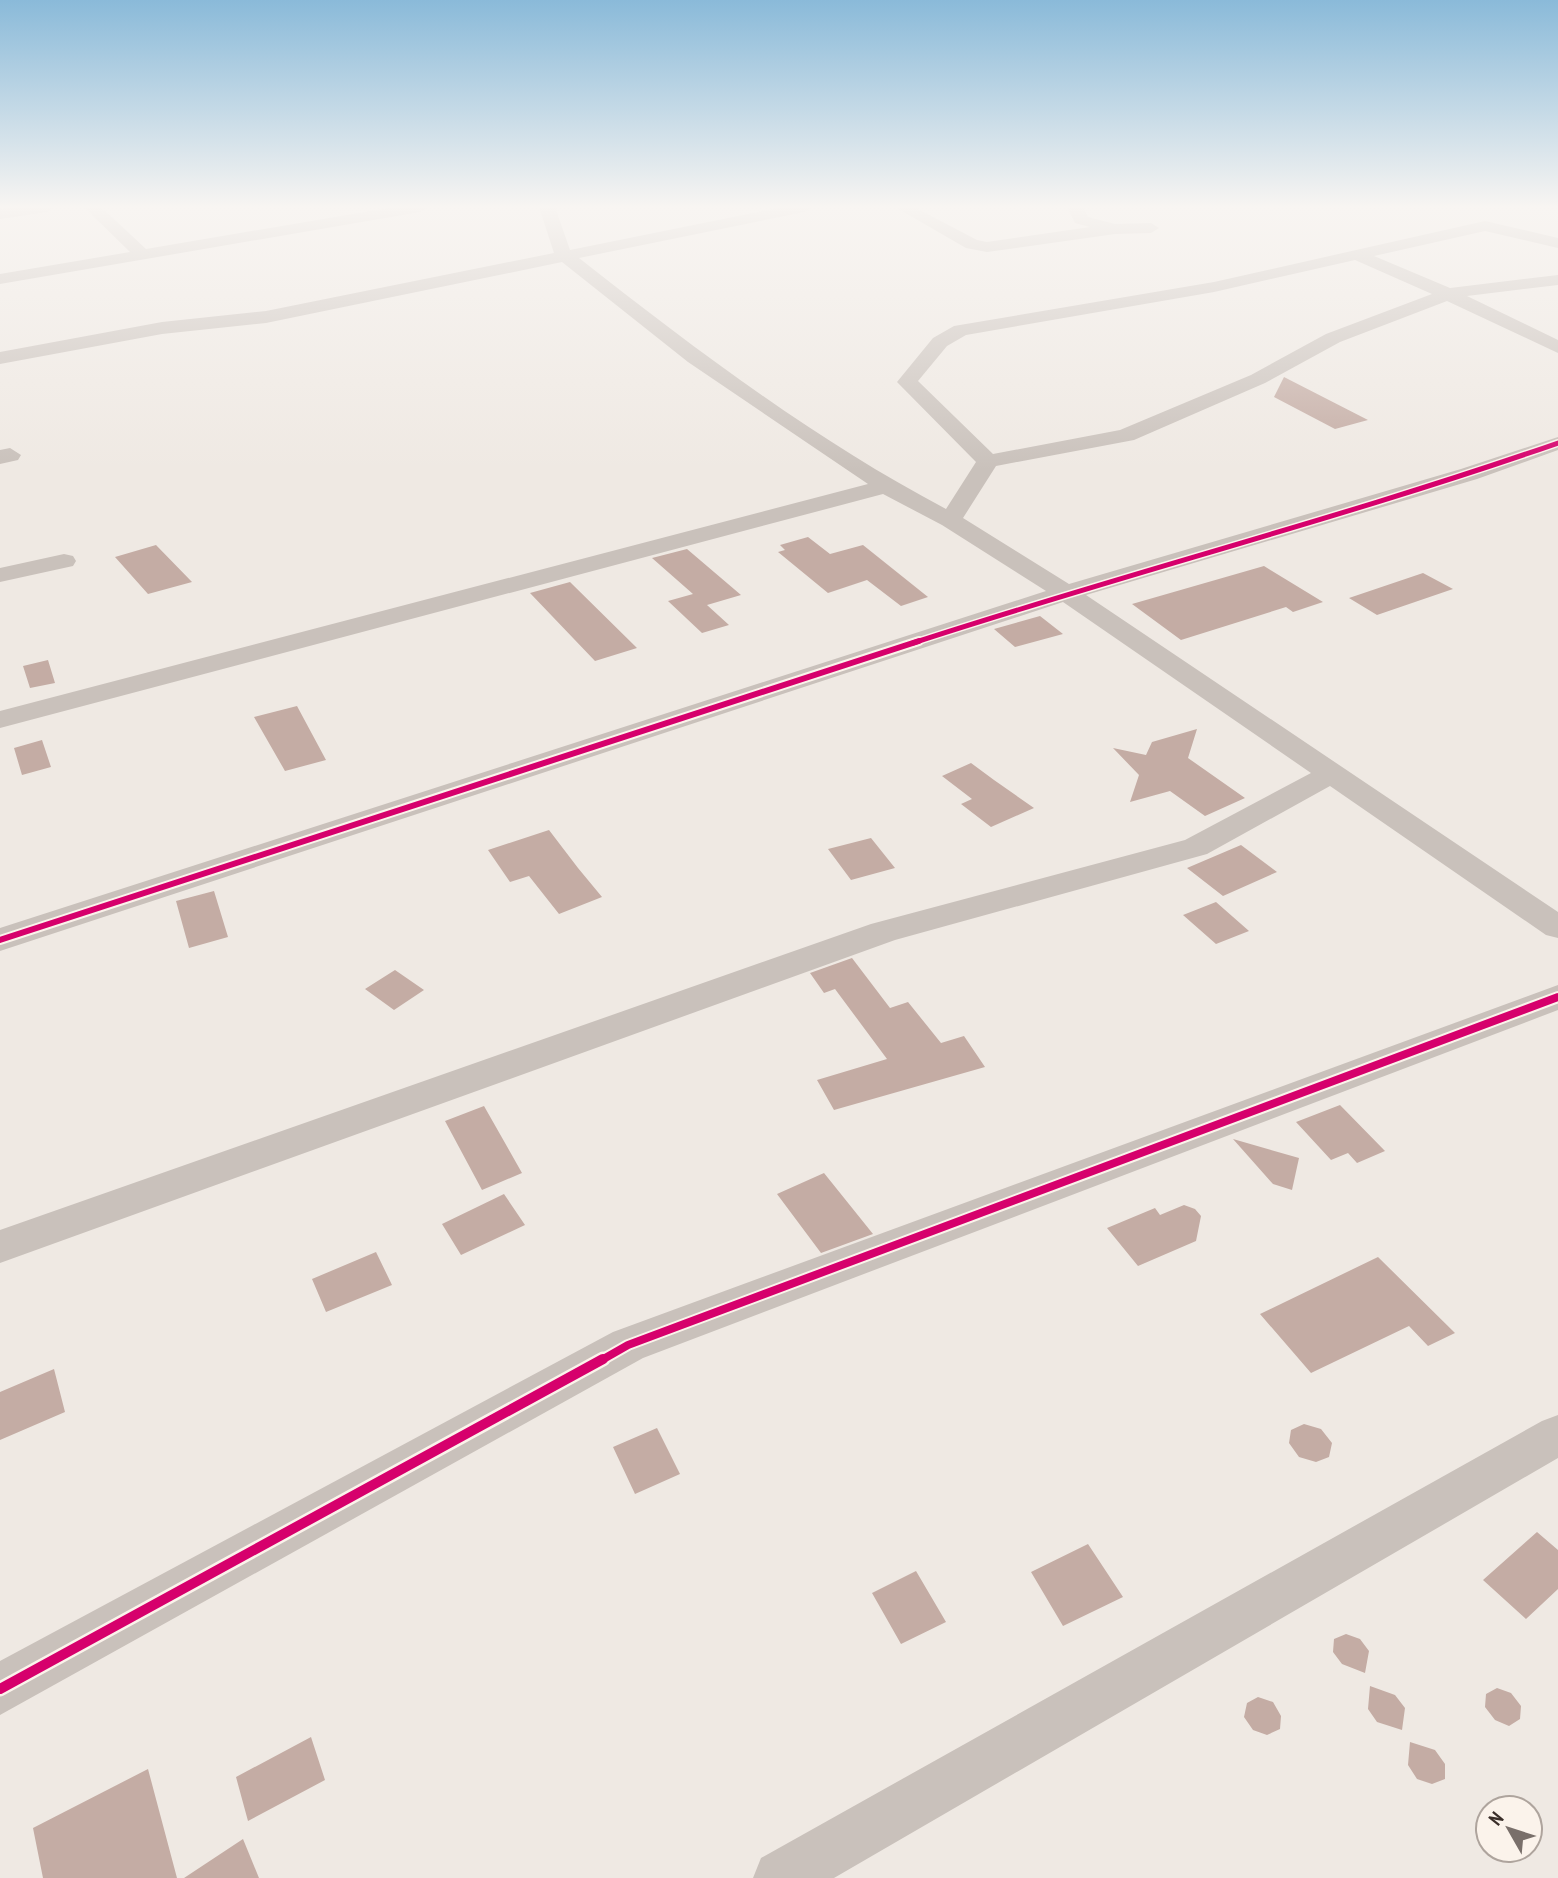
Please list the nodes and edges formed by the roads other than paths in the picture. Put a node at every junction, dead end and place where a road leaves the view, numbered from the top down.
1 (371, 295) edge
2 (615, 295) edge
3 (1170, 295) edge
4 (1446, 295) edge
5 (1449, 295) edge
6 (1558, 347) edge
7 (0, 358) edge
8 (1558, 443) edge
9 (988, 461) junction
10 (886, 486) junction
11 (950, 520) junction
12 (64, 561) dead end
13 (0, 575) edge
14 (1066, 593) junction
15 (0, 720) edge
16 (1332, 773) junction
17 (1558, 927) edge
18 (0, 940) edge
19 (1558, 997) edge
20 (0, 1247) edge
21 (1558, 1434) edge
22 (0, 1689) edge
23 (781, 1878) edge

1 - 7 street
2 - 10 street
3 - 9 street
4 - 9 street
5 - 6 street
8 - 14 street
9 - 11 street
10 - 11 street
10 - 15 street
11 - 14 street
12 - 13 street
14 - 16 street
14 - 18 street
16 - 17 street
16 - 20 street
19 - 22 street
21 - 23 street

